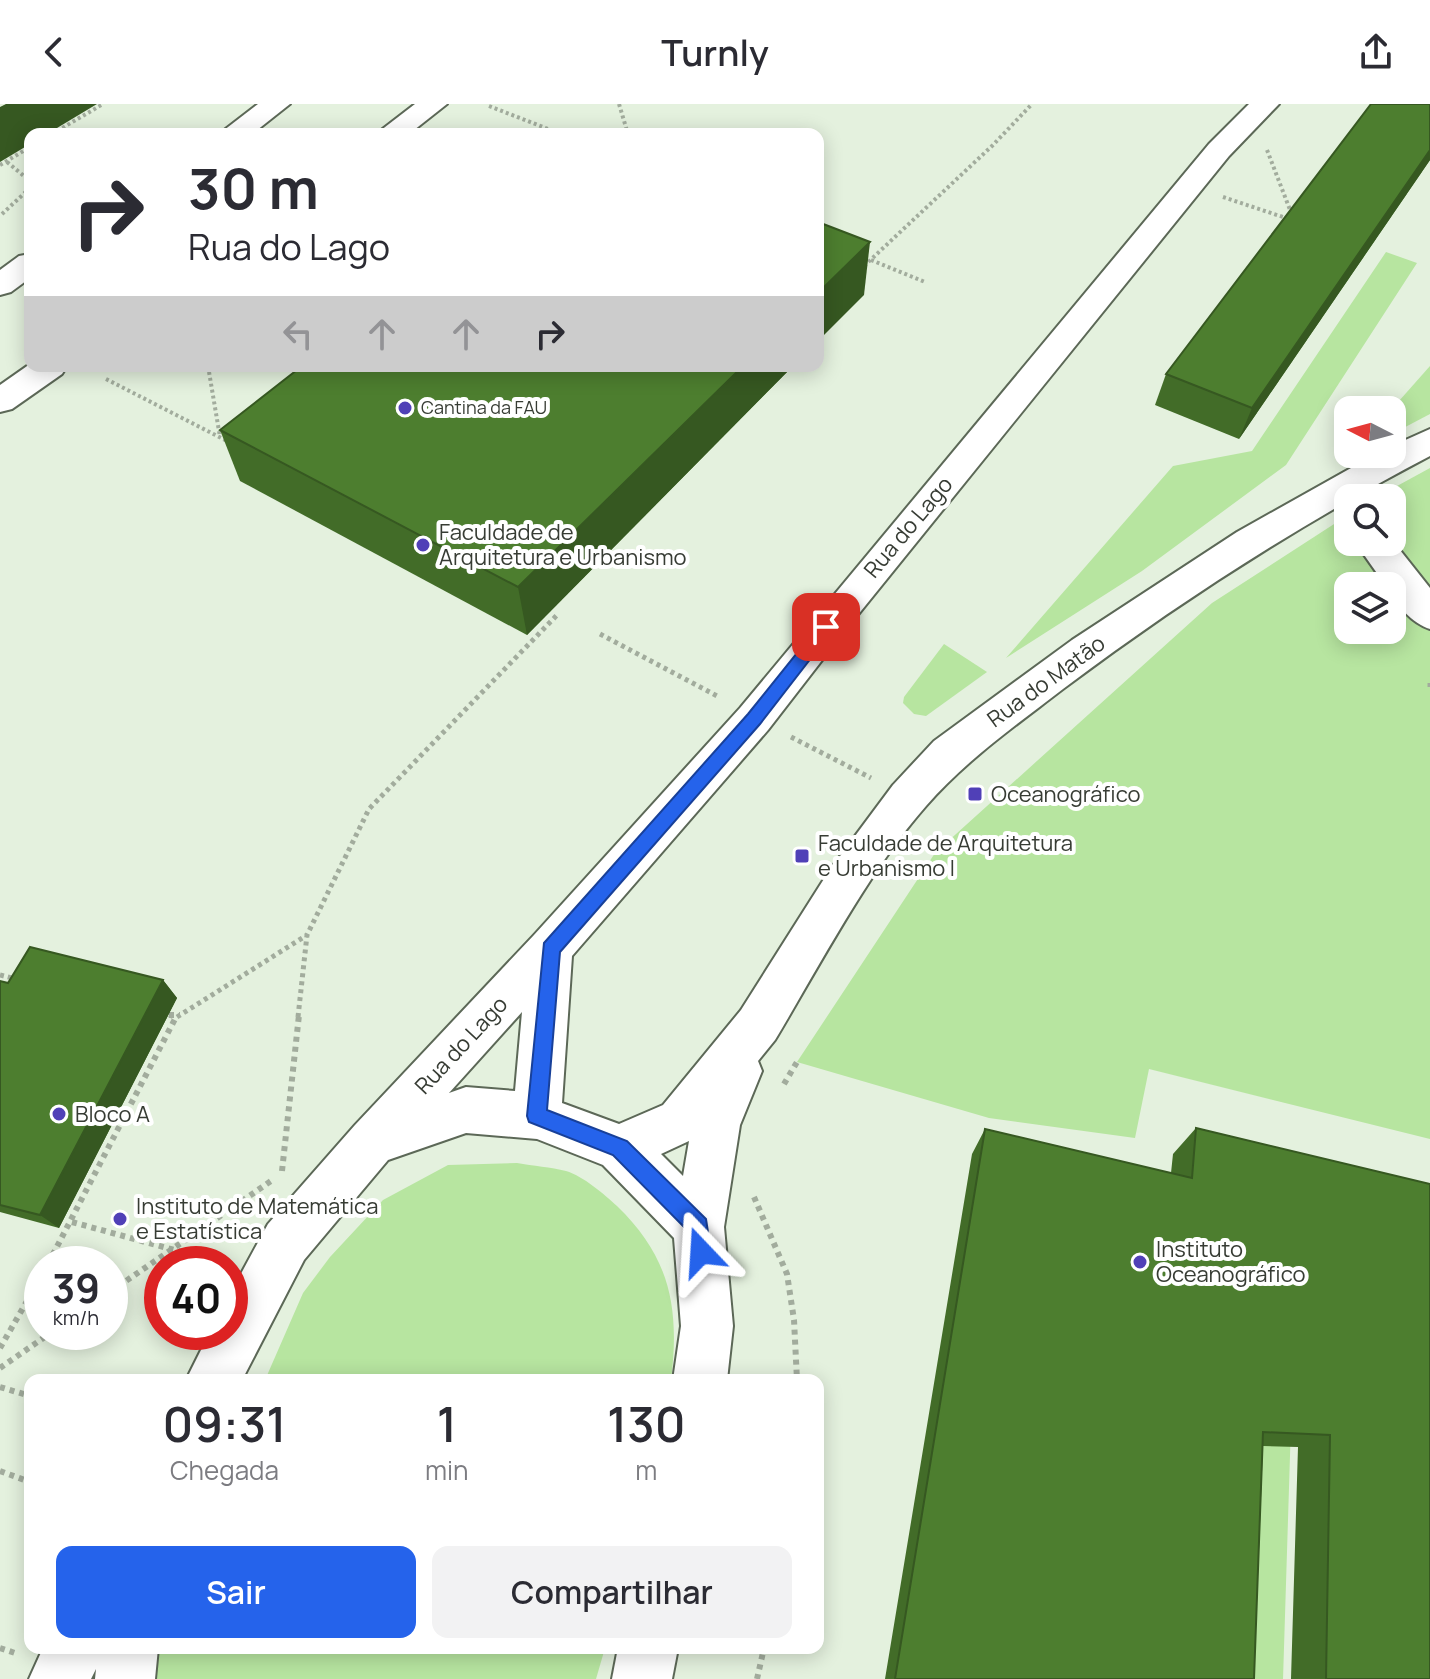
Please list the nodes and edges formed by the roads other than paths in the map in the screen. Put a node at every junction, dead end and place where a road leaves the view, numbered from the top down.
1 (276, 104) edge
2 (433, 104) edge
3 (1261, 107) edge
4 (242, 128) edge
5 (399, 128) edge
6 (24, 267) edge
7 (0, 285) edge
8 (41, 372) edge
9 (0, 401) edge
10 (1430, 441) edge
11 (1365, 484) edge
12 (1334, 503) edge
13 (1384, 556) edge
14 (1430, 615) edge
15 (550, 949) junction
16 (758, 1025) junction
17 (537, 1116) junction
18 (372, 1142) junction
19 (620, 1148) junction
20 (699, 1227) junction
21 (216, 1374) edge
22 (701, 1374) edge
23 (72, 1654) edge
24 (127, 1654) edge
25 (647, 1654) edge
26 (59, 1679) edge
27 (125, 1679) edge
28 (642, 1679) edge

1 - 4 street
2 - 5 street
3 - 15 street, Rua do Lago
6 - 7 street
8 - 9 street
10 - 11 street, Rua do Matão
12 - 16 street, Rua do Matão
13 - 14 street
15 - 17 street, Rua do Lago
15 - 18 street, Rua do Lago
16 - 19 street, Rua do Matão
16 - 20 street, Rua do Matão
17 - 18 street
17 - 19 street
18 - 21 street, Rua do Lago
19 - 20 street
20 - 22 street, Rua do Matão
23 - 26 street
24 - 27 street
25 - 28 street

